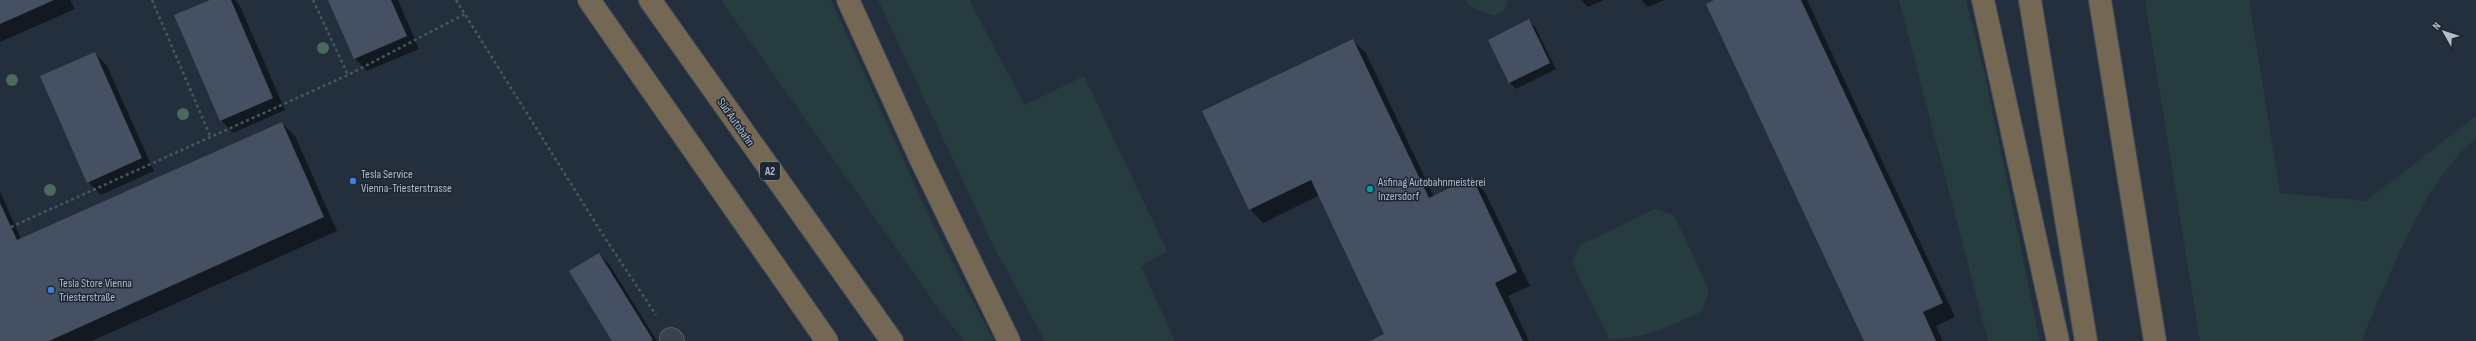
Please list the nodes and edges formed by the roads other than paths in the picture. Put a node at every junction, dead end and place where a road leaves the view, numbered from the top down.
1 (589, 0) edge
2 (650, 0) edge
3 (848, 0) edge
4 (1984, 0) edge
5 (2030, 0) edge
6 (2100, 0) edge
7 (827, 341) edge
8 (892, 341) edge
9 (1009, 341) edge
10 (2058, 341) edge
11 (2086, 341) edge
12 (2155, 341) edge

1 - 7 highway
2 - 8 highway, Süd Autobahn / A2
3 - 9 highway
4 - 10 highway
5 - 11 highway
6 - 12 highway

